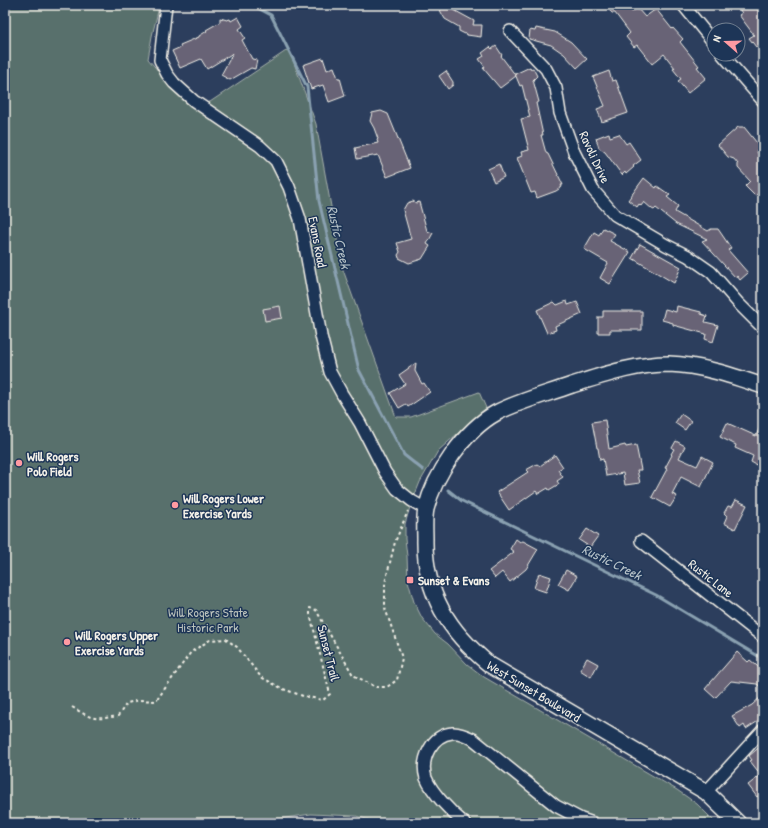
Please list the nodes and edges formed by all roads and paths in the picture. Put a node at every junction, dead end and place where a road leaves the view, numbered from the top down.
1 (166, 5) edge
2 (684, 5) edge
3 (510, 31) dead end
4 (706, 34) edge
5 (729, 62) edge
6 (763, 101) edge
7 (763, 328) edge
8 (763, 386) edge
9 (410, 506) dead end
10 (426, 509) junction
11 (641, 540) dead end
12 (763, 637) edge
13 (72, 707) dead end
14 (763, 730) edge
15 (706, 792) junction
16 (464, 823) edge
17 (593, 823) edge
18 (738, 823) edge

1 - 10 street, Evans Road
2 - 4 street
3 - 7 street, Ravoli Drive
5 - 6 street
8 - 10 main road, West Sunset Boulevard
9 - 13 path, Sunset Trail
10 - 15 main road, West Sunset Boulevard
11 - 12 street, Rustic Lane
14 - 15 street
15 - 18 main road, West Sunset Boulevard
16 - 17 street

